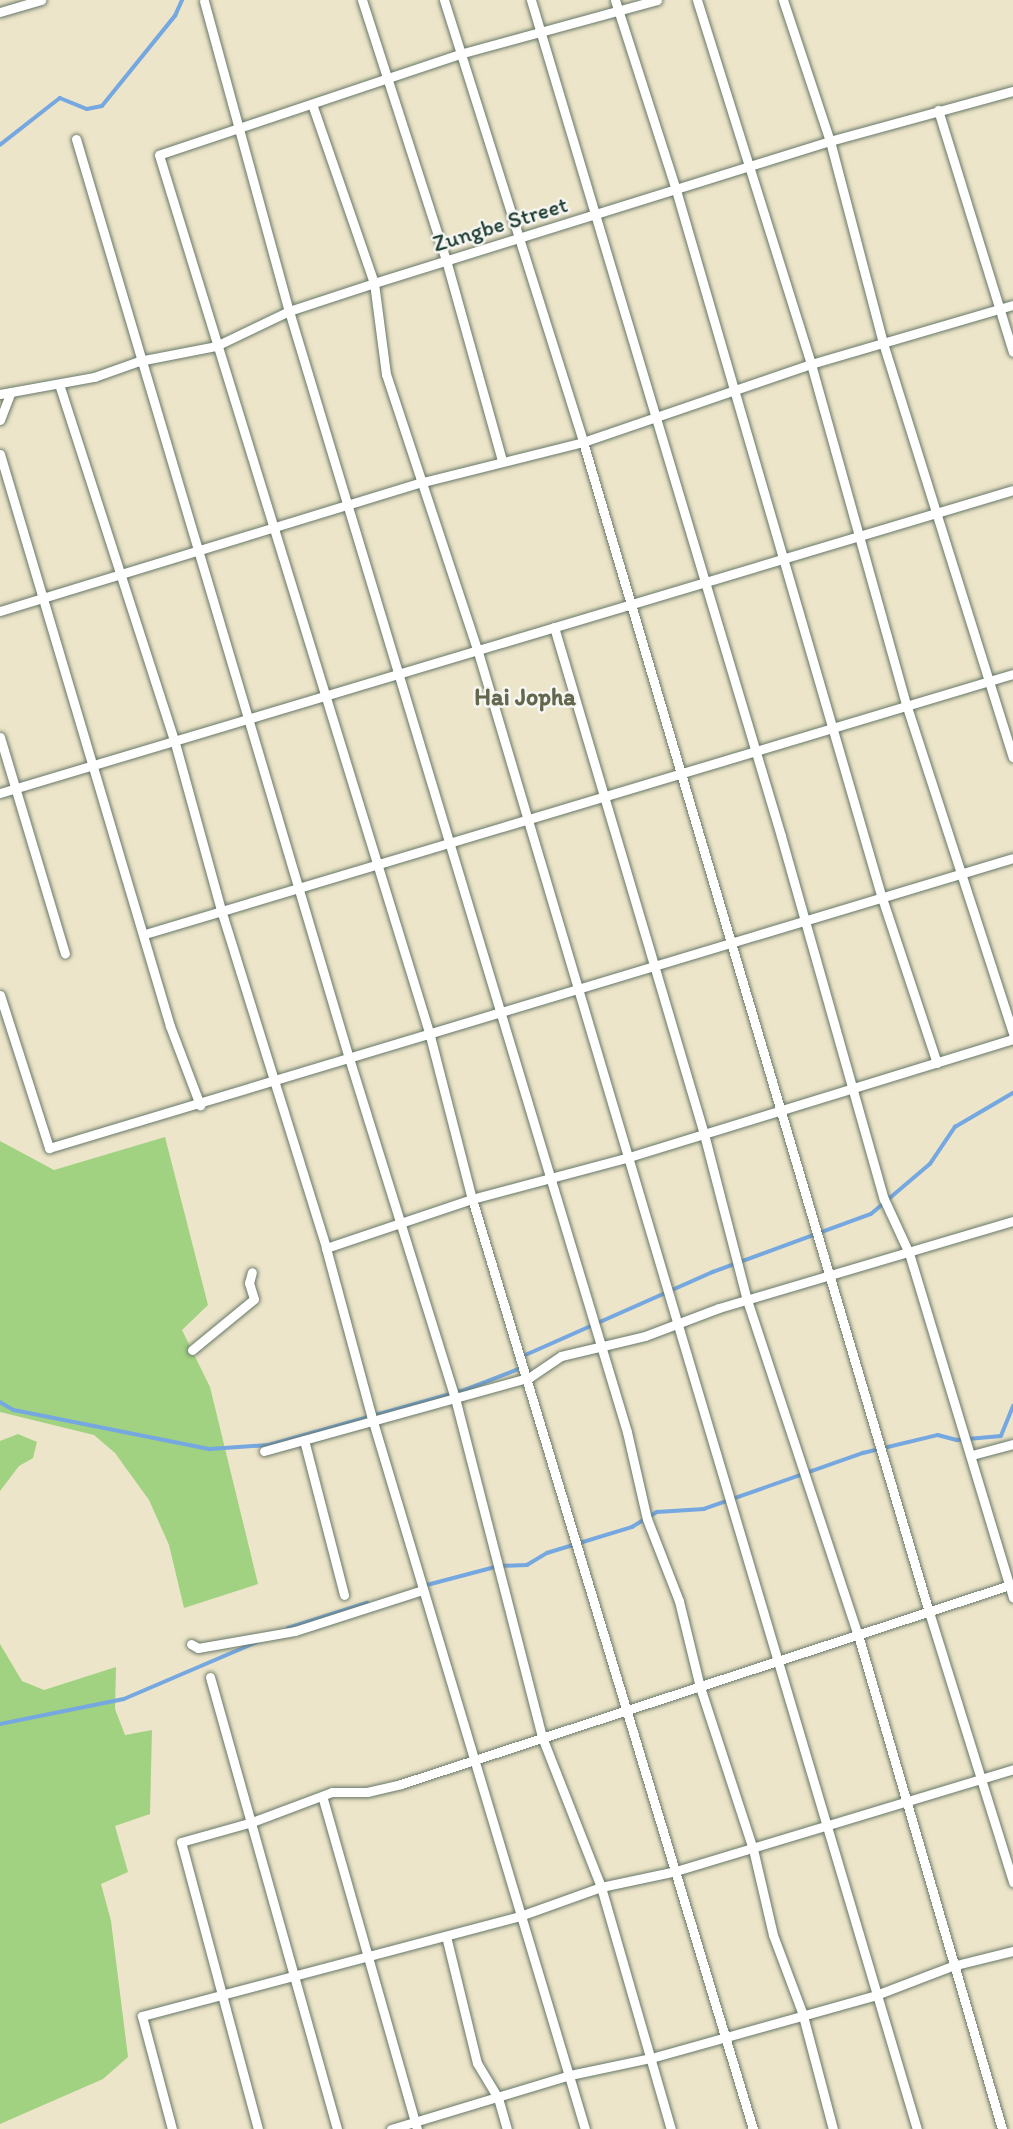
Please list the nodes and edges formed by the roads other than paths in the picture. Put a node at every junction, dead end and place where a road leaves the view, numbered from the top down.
1 (41, 0) edge
2 (362, 0) edge
3 (444, 0) edge
4 (531, 0) edge
5 (615, 0) edge
6 (657, 0) edge
7 (697, 0) edge
8 (783, 0) edge
9 (204, 1) edge
10 (28, 2) edge
11 (0, 12) edge
12 (618, 12) junction
13 (541, 33) junction
14 (460, 54) junction
15 (388, 79) junction
16 (1013, 91) edge
17 (312, 104) junction
18 (938, 110) junction
19 (237, 129) junction
20 (76, 139) dead end
21 (830, 141) junction
22 (750, 165) junction
23 (676, 190) junction
24 (593, 216) junction
25 (518, 240) junction
26 (446, 260) junction
27 (374, 283) junction
28 (1013, 305) edge
29 (1001, 309) junction
30 (289, 312) junction
31 (883, 343) junction
32 (216, 346) junction
33 (1013, 352) edge
34 (139, 361) junction
35 (811, 364) junction
36 (59, 384) junction
37 (734, 390) junction
38 (10, 392) junction
39 (0, 394) edge
40 (657, 414) junction
41 (0, 420) edge
42 (583, 442) junction
43 (0, 454) edge
44 (502, 461) junction
45 (423, 482) junction
46 (1013, 490) edge
47 (351, 505) junction
48 (937, 514) junction
49 (272, 530) junction
50 (859, 538) junction
51 (197, 553) junction
52 (783, 560) junction
53 (121, 574) junction
54 (706, 583) junction
55 (43, 597) junction
56 (632, 605) junction
57 (0, 611) edge
58 (554, 627) junction
59 (478, 652) junction
60 (1013, 674) edge
61 (399, 677) junction
62 (989, 681) junction
63 (324, 696) junction
64 (907, 708) junction
65 (247, 722) junction
66 (833, 730) junction
67 (0, 737) edge
68 (175, 743) junction
69 (754, 749) junction
70 (1013, 757) edge
71 (93, 764) junction
72 (681, 771) junction
73 (15, 789) junction
74 (0, 793) edge
75 (604, 798) junction
76 (526, 821) junction
77 (448, 843) junction
78 (1013, 858) edge
79 (376, 865) junction
80 (962, 873) junction
81 (299, 888) junction
82 (881, 895) junction
83 (221, 910) junction
84 (804, 920) junction
85 (145, 934) junction
86 (732, 940) junction
87 (65, 953) dead end
88 (655, 962) junction
89 (577, 988) junction
90 (0, 995) edge
91 (499, 1011) junction
92 (429, 1032) junction
93 (1013, 1034) edge
94 (1013, 1039) edge
95 (349, 1058) junction
96 (937, 1063) junction
97 (272, 1083) junction
98 (851, 1088) junction
99 (200, 1105) junction
100 (781, 1107) junction
101 (704, 1134) junction
102 (626, 1158) junction
103 (548, 1177) junction
104 (472, 1199) junction
105 (1013, 1222) edge
106 (402, 1225) junction
107 (326, 1248) junction
108 (909, 1253) junction
109 (252, 1272) dead end
110 (831, 1276) junction
111 (747, 1300) junction
112 (679, 1323) junction
113 (599, 1345) junction
114 (192, 1350) dead end
115 (530, 1377) junction
116 (455, 1398) junction
117 (372, 1419) junction
118 (304, 1440) junction
119 (1013, 1444) edge
120 (264, 1451) dead end
121 (972, 1455) junction
122 (1011, 1585) edge
123 (423, 1590) junction
124 (344, 1595) dead end
125 (1013, 1598) edge
126 (929, 1612) junction
127 (858, 1635) junction
128 (191, 1644) dead end
129 (782, 1663) junction
130 (210, 1677) dead end
131 (700, 1687) junction
132 (628, 1708) junction
133 (542, 1737) junction
134 (474, 1759) junction
135 (1013, 1769) edge
136 (982, 1776) junction
137 (323, 1799) junction
138 (904, 1802) junction
139 (253, 1822) junction
140 (830, 1826) junction
141 (753, 1849) junction
142 (676, 1871) junction
143 (1013, 1882) edge
144 (601, 1888) junction
145 (520, 1916) junction
146 (446, 1936) junction
147 (1013, 1951) edge
148 (370, 1956) junction
149 (952, 1966) junction
150 (295, 1976) junction
151 (221, 1995) junction
152 (876, 1995) junction
153 (802, 2012) junction
154 (725, 2034) junction
155 (651, 2058) junction
156 (570, 2075) junction
157 (498, 2098) junction
158 (416, 2125) edge
159 (172, 2129) edge
160 (258, 2129) edge
161 (337, 2129) edge
162 (391, 2129) edge
163 (507, 2129) edge
164 (585, 2129) edge
165 (671, 2129) edge
166 (753, 2129) edge
167 (833, 2129) edge
168 (918, 2129) edge
169 (1002, 2129) edge

1 - 10 street
2 - 15 street
3 - 14 street
4 - 13 street
5 - 12 street
6 - 12 street
7 - 22 street
8 - 21 street
9 - 19 street
10 - 11 street
12 - 13 street
12 - 23 street
13 - 14 street
13 - 24 street
14 - 15 street
14 - 25 street
15 - 17 street
15 - 26 street
16 - 18 street, Zungbe Street
17 - 19 street
17 - 27 street
18 - 21 street, Zungbe Street
18 - 29 street
19 - 30 street
19 - 32 street
20 - 34 street
21 - 22 street, Zungbe Street
21 - 31 street
22 - 23 street, Zungbe Street
22 - 35 street
23 - 24 street, Zungbe Street
23 - 37 street
24 - 25 street, Zungbe Street
24 - 40 street
25 - 26 street, Zungbe Street
25 - 42 street
26 - 27 street, Zungbe Street
26 - 44 street
27 - 30 street, Zungbe Street
27 - 45 street
28 - 29 street
29 - 31 street
29 - 33 street
30 - 32 street, Zungbe Street
30 - 47 street
31 - 35 street
31 - 48 street
32 - 34 street, Zungbe Street
32 - 49 street
34 - 36 street, Zungbe Street
34 - 51 street
35 - 37 street
35 - 50 street
36 - 38 street, Zungbe Street
36 - 53 street
37 - 40 street
37 - 52 street
38 - 39 street, Zungbe Street
38 - 41 street
40 - 42 street
40 - 54 street
42 - 44 street
42 - 56 street
43 - 55 street
44 - 45 street
45 - 47 street
45 - 59 street
46 - 48 street
47 - 49 street
47 - 61 street
48 - 50 street
48 - 62 street
49 - 51 street
49 - 63 street
50 - 52 street
50 - 64 street
51 - 53 street
51 - 65 street
52 - 54 street
52 - 66 street
53 - 55 street
53 - 68 street
54 - 56 street
54 - 69 street
55 - 57 street
55 - 71 street
56 - 58 street
56 - 72 street
58 - 59 street
58 - 75 street
59 - 61 street
59 - 76 street
60 - 62 street
61 - 63 street
61 - 77 street
62 - 64 street
62 - 70 street
63 - 65 street
63 - 79 street
64 - 66 street
64 - 80 street
65 - 68 street
65 - 81 street
66 - 69 street
66 - 82 street
67 - 73 street
68 - 71 street
68 - 83 street
69 - 72 street
69 - 84 street
71 - 73 street
71 - 85 street
72 - 75 street
72 - 86 street
73 - 74 street
73 - 87 street
75 - 76 street
75 - 88 street
76 - 77 street
76 - 89 street
77 - 79 street
77 - 91 street
78 - 80 street
79 - 81 street
79 - 92 street
80 - 82 street
80 - 93 street
81 - 83 street
81 - 95 street
82 - 84 street
82 - 96 street
83 - 85 street
83 - 97 street
84 - 86 street
84 - 98 street
85 - 99 street
86 - 88 street
86 - 100 street
88 - 89 street
88 - 101 street
89 - 91 street
89 - 102 street
90 - 99 street
91 - 92 street
91 - 103 street
92 - 95 street
92 - 104 street
94 - 96 street
95 - 97 street
95 - 106 street
96 - 98 street
97 - 99 street
97 - 107 street
98 - 100 street
98 - 108 street
100 - 101 street
100 - 110 street
101 - 102 street
101 - 111 street
102 - 103 street
102 - 112 street
103 - 104 street
103 - 113 street
104 - 106 street
104 - 115 street
105 - 108 street
106 - 107 street
106 - 116 street
107 - 117 street
108 - 110 street
108 - 121 street
109 - 114 street
110 - 111 street
110 - 126 street
111 - 112 street
111 - 127 street
112 - 113 street
112 - 129 street
113 - 115 street
113 - 131 street
115 - 116 street
115 - 132 street
116 - 117 street
116 - 133 street
117 - 118 street
117 - 123 street
118 - 120 street
118 - 124 street
119 - 121 street
121 - 122 street
122 - 125 street
122 - 126 street
123 - 128 street
123 - 134 street
126 - 127 street
126 - 136 street
127 - 129 street
127 - 138 street
129 - 131 street
129 - 140 street
130 - 139 street
131 - 132 street
131 - 141 street
132 - 133 street
132 - 142 street
133 - 134 street
133 - 144 street
134 - 137 street
134 - 145 street
135 - 136 street
136 - 138 street
136 - 143 street
137 - 139 street
137 - 148 street
138 - 140 street
138 - 149 street
139 - 150 street
139 - 151 street
140 - 141 street
140 - 152 street
141 - 142 street
141 - 153 street
142 - 144 street
142 - 154 street
144 - 145 street
144 - 155 street
145 - 146 street
145 - 156 street
146 - 148 street
146 - 157 street
147 - 149 street
148 - 150 street
148 - 158 street
149 - 152 street
149 - 169 street
150 - 151 street
150 - 161 street
151 - 159 street
151 - 160 street
152 - 153 street
152 - 168 street
153 - 154 street
153 - 167 street
154 - 155 street
154 - 166 street
155 - 156 street
155 - 165 street
156 - 157 street
156 - 164 street
157 - 158 street
157 - 163 street
158 - 162 street

